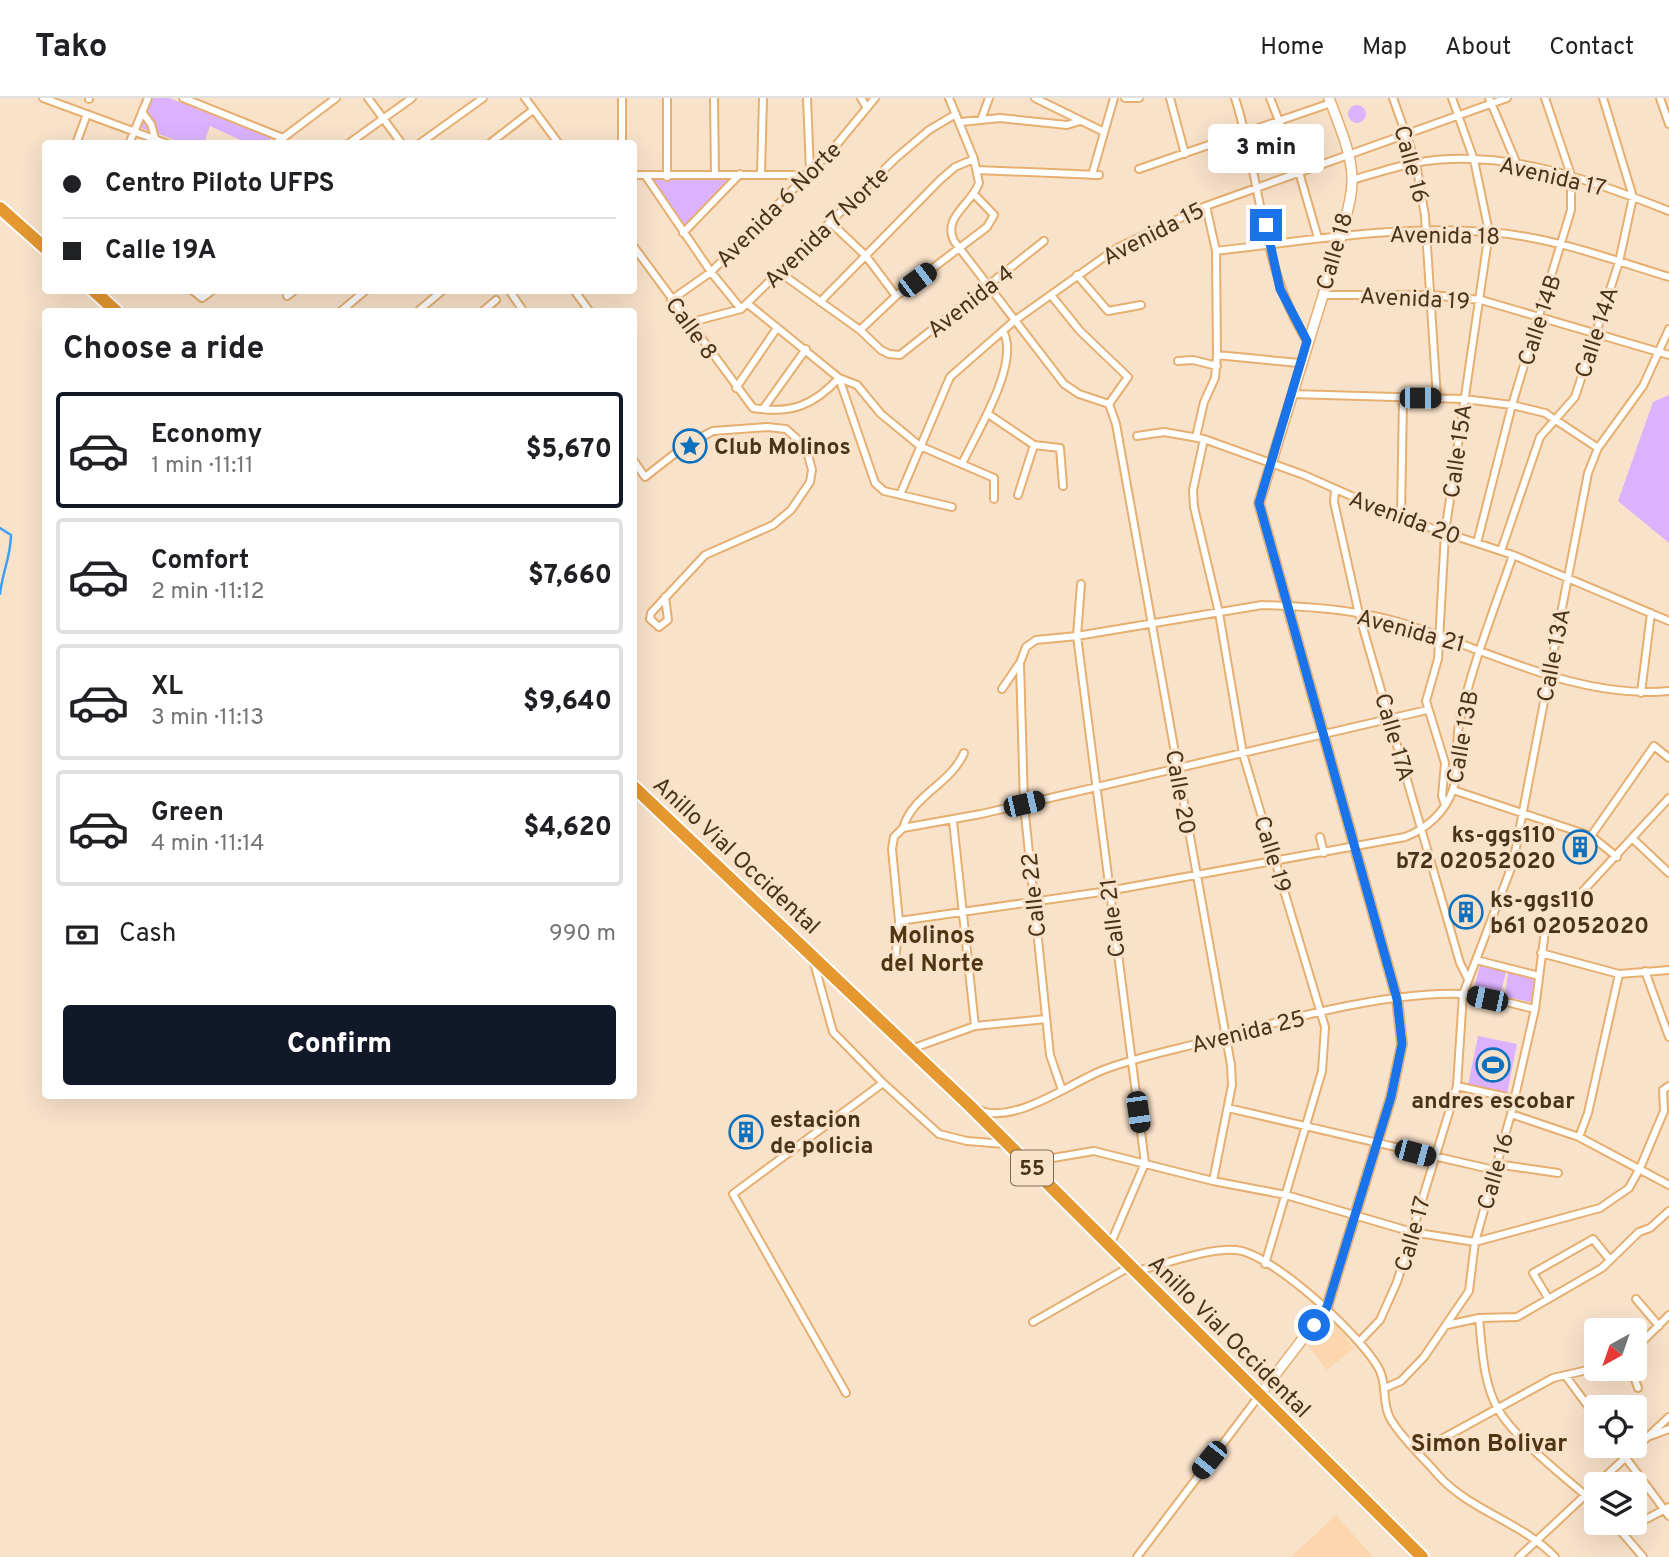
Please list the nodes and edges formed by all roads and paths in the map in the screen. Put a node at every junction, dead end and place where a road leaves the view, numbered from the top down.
1 (43, 98) edge
2 (148, 98) edge
3 (183, 98) edge
4 (336, 98) edge
5 (368, 98) edge
6 (412, 98) edge
7 (483, 98) edge
8 (525, 98) edge
9 (622, 98) edge
10 (667, 98) edge
11 (714, 98) edge
12 (762, 98) edge
13 (807, 98) edge
14 (861, 98) edge
15 (875, 98) edge
16 (949, 98) edge
17 (989, 98) edge
18 (1035, 98) edge
19 (1114, 98) edge
20 (1125, 98) edge
21 (1139, 98) edge
22 (1170, 98) edge
23 (1235, 98) edge
24 (1270, 98) edge
25 (1393, 98) edge
26 (1452, 98) edge
27 (1507, 98) edge
28 (1545, 98) edge
29 (1603, 98) edge
30 (1660, 98) edge
31 (1330, 101) edge
32 (1490, 101) edge
33 (867, 108) junction
34 (533, 110) junction
35 (142, 113) junction
36 (88, 114) junction
37 (956, 114) junction
38 (1459, 115) junction
39 (383, 119) junction
40 (981, 120) junction
41 (1080, 121) junction
42 (1279, 121) junction
43 (961, 122) junction
44 (1669, 124) edge
45 (134, 131) junction
46 (1102, 131) junction
47 (1246, 133) junction
48 (1406, 134) junction
49 (155, 138) junction
50 (283, 138) junction
51 (78, 140) edge
52 (131, 140) edge
53 (159, 140) edge
54 (280, 140) edge
55 (354, 140) edge
56 (399, 140) edge
57 (425, 140) edge
58 (494, 140) edge
59 (556, 140) edge
60 (622, 140) edge
61 (1185, 154) junction
62 (1348, 154) junction
63 (974, 159) junction
64 (1474, 160) junction
65 (1516, 162) junction
66 (1416, 163) junction
67 (1139, 169) dead end
68 (977, 170) junction
69 (808, 173) junction
70 (1299, 173) junction
71 (740, 174) junction
72 (761, 174) junction
73 (645, 175) junction
74 (715, 175) junction
75 (1570, 175) junction
76 (637, 176) edge
77 (667, 177) junction
78 (1352, 180) junction
79 (1258, 187) junction
80 (974, 194) junction
81 (1633, 197) junction
82 (1206, 206) junction
83 (0, 208) edge
84 (1669, 211) edge
85 (830, 222) junction
86 (1427, 231) junction
87 (1489, 232) junction
88 (683, 233) junction
89 (1340, 237) junction
90 (1318, 238) junction
91 (1044, 241) dead end
92 (42, 245) edge
93 (1270, 245) junction
94 (1562, 245) junction
95 (959, 248) junction
96 (637, 251) edge
97 (1216, 251) junction
98 (866, 256) junction
99 (1619, 262) junction
100 (710, 272) junction
101 (779, 272) junction
102 (1077, 275) junction
103 (1669, 277) edge
104 (989, 286) junction
105 (97, 294) edge
106 (290, 294) edge
107 (438, 294) edge
108 (1051, 295) junction
109 (1322, 295) junction
110 (1431, 295) junction
111 (287, 296) dead end
112 (896, 296) junction
113 (496, 300) dead end
114 (671, 300) junction
115 (1481, 300) junction
116 (820, 302) junction
117 (1141, 305) dead end
118 (745, 307) junction
119 (113, 308) edge
120 (421, 308) edge
121 (487, 308) edge
122 (1540, 316) junction
123 (1014, 321) junction
124 (688, 323) junction
125 (777, 328) junction
126 (1669, 328) edge
127 (860, 330) junction
128 (1003, 331) junction
129 (1596, 334) junction
130 (1307, 341) junction
131 (806, 349) junction
132 (1659, 353) junction
133 (1217, 355) junction
134 (1669, 355) edge
135 (1178, 361) dead end
136 (1299, 363) junction
137 (1217, 366) junction
138 (839, 378) junction
139 (736, 388) junction
140 (1290, 394) junction
141 (1403, 398) junction
142 (1437, 398) junction
143 (1464, 399) junction
144 (1108, 404) junction
145 (1512, 405) junction
146 (762, 409) junction
147 (988, 414) junction
148 (1553, 418) junction
149 (1137, 436) dead end
150 (1200, 438) junction
151 (1034, 445) junction
152 (920, 446) junction
153 (1598, 449) junction
154 (1270, 463) junction
155 (962, 464) junction
156 (637, 465) edge
157 (1063, 486) dead end
158 (1335, 491) junction
159 (900, 495) junction
160 (1018, 495) dead end
161 (994, 499) dead end
162 (952, 507) dead end
163 (1401, 518) junction
164 (1445, 533) junction
165 (1477, 544) junction
166 (1501, 551) junction
167 (1513, 555) junction
168 (1568, 579) junction
169 (1081, 584) dead end
170 (666, 597) junction
171 (1285, 606) junction
172 (1219, 612) junction
173 (1359, 614) junction
174 (1651, 614) junction
175 (1669, 621) edge
176 (1151, 622) junction
177 (1438, 635) junction
178 (1077, 636) junction
179 (1026, 647) joint
180 (1481, 649) junction
181 (1020, 663) junction
182 (1550, 675) junction
183 (1002, 689) dead end
184 (1669, 691) edge
185 (1640, 693) junction
186 (1427, 710) junction
187 (1390, 716) junction
188 (1321, 735) junction
189 (964, 753) dead end
190 (1244, 754) junction
191 (1669, 758) edge
192 (1177, 768) junction
193 (1099, 788) junction
194 (637, 790) edge
195 (1453, 790) junction
196 (1669, 798) edge
197 (1024, 804) junction
198 (1445, 804) junction
199 (1521, 810) junction
200 (953, 821) junction
201 (903, 828) junction
202 (1421, 831) junction
203 (1591, 836) junction
204 (1320, 837) dead end
205 (1633, 839) junction
206 (1353, 848) junction
207 (1324, 852) junction
208 (1616, 857) junction
209 (1276, 863) junction
210 (1669, 873) edge
211 (1196, 876) junction
212 (1108, 891) junction
213 (1033, 900) junction
214 (1571, 904) dead end
215 (964, 912) junction
216 (899, 921) junction
217 (1546, 923) dead end
218 (812, 953) junction
219 (1541, 953) junction
220 (1476, 960) junction
221 (895, 962) dead end
222 (1669, 970) edge
223 (1645, 971) junction
224 (1619, 974) junction
225 (1539, 976) junction
226 (1468, 979) junction
227 (1462, 994) junction
228 (1397, 999) junction
229 (1535, 1009) junction
230 (1321, 1013) junction
231 (1046, 1019) junction
232 (975, 1026) junction
233 (1225, 1036) junction
234 (1669, 1037) edge
235 (911, 1049) junction
236 (1130, 1061) junction
237 (883, 1083) junction
238 (1457, 1086) junction
239 (1669, 1086) edge
240 (1062, 1090) junction
241 (1515, 1099) junction
242 (971, 1107) junction
243 (1228, 1108) junction
244 (1511, 1114) junction
245 (1305, 1126) junction
246 (1579, 1137) junction
247 (1377, 1143) junction
248 (1008, 1144) junction
249 (1434, 1158) junction
250 (1027, 1163) junction
251 (1145, 1163) junction
252 (1495, 1167) junction
253 (1640, 1168) junction
254 (1558, 1173) dead end
255 (1213, 1181) junction
256 (1669, 1185) edge
257 (1286, 1195) junction
258 (1669, 1211) edge
259 (1354, 1214) junction
260 (1412, 1232) junction
261 (1475, 1242) junction
262 (1110, 1245) junction
263 (1610, 1260) junction
264 (1265, 1264) junction
265 (1134, 1268) junction
266 (1548, 1298) junction
267 (1636, 1299) dead end
268 (1327, 1307) junction
269 (1669, 1315) edge
270 (1479, 1318) junction
271 (1033, 1322) dead end
272 (1447, 1325) junction
273 (1658, 1326) junction
274 (1647, 1337) edge
275 (1360, 1341) junction
276 (1584, 1371) edge
277 (1565, 1375) junction
278 (1636, 1381) edge
279 (1385, 1388) junction
280 (1638, 1388) dead end
281 (846, 1393) dead end
282 (1259, 1396) junction
283 (1584, 1401) edge
284 (1498, 1409) junction
285 (1669, 1417) edge
286 (1669, 1429) edge
287 (1648, 1436) joint
288 (1418, 1452) junction
289 (1625, 1458) edge
290 (1627, 1458) edge
291 (1609, 1472) edge
292 (1584, 1494) joint
293 (1668, 1511) edge
294 (1647, 1521) edge
295 (1625, 1535) edge
296 (1536, 1540) junction
297 (1138, 1557) edge
298 (1422, 1557) edge
299 (1519, 1557) edge
300 (1555, 1557) edge
301 (1643, 1557) edge

1 - 36 street
2 - 35 street
3 - 50 street
4 - 50 street
5 - 39 street
6 - 39 street
7 - 57 street
8 - 34 street
9 - 60 street
10 - 77 street
11 - 74 street
12 - 72 street
13 - 69 street
14 - 33 street
15 - 33 street, Avenida 6 Norte
16 - 37 street
17 - 40 street
18 - 41 street
19 - 46 street
20 - 21 street
22 - 61 street
23 - 47 street
24 - 42 street
25 - 48 street, Calle 16
26 - 38 street, Calle 15A
27 - 32 street, Avenida 15
28 - 75 street, Calle 14B
29 - 81 street, Calle 14A
30 - 44 street
31 - 42 street
31 - 62 street, Calle 18
32 - 38 street, Avenida 15
32 - 65 street
33 - 69 street, Avenida 6 Norte
34 - 58 street
34 - 59 street
35 - 45 street
35 - 49 street
36 - 45 street
36 - 51 street
37 - 43 street
37 - 85 street, Avenida 7 Norte
38 - 48 street, Avenida 15
38 - 64 street, Calle 15A
39 - 55 street
39 - 56 street
40 - 41 street
40 - 43 street
41 - 46 street
42 - 47 street
42 - 70 street
43 - 63 street
45 - 49 street
45 - 52 street
46 - 68 street
47 - 61 street
47 - 79 street
48 - 62 street, Avenida 15
48 - 66 street, Calle 16
49 - 53 street
50 - 54 street
61 - 67 street
62 - 70 street, Avenida 15
62 - 78 street, Calle 18
63 - 68 street
63 - 98 street
64 - 65 street, Avenida 17
64 - 66 street, Avenida 17
64 - 87 street, Calle 15A
65 - 75 street, Avenida 17
66 - 78 street, Avenida 17
66 - 86 street, Calle 16
68 - 80 street
69 - 72 street
69 - 100 street, Avenida 6 Norte
70 - 79 street, Avenida 15
70 - 90 street
71 - 72 street
71 - 74 street
71 - 88 street
73 - 76 street
73 - 77 street
73 - 88 street
74 - 77 street
75 - 81 street, Avenida 17
75 - 94 street, Calle 14B
78 - 89 street, Calle 18
79 - 82 street, Avenida 15
79 - 93 street
80 - 95 street
80 - 95 street
81 - 84 street, Avenida 17
81 - 99 street, Calle 14A
82 - 97 street
82 - 102 street, Avenida 15
83 - 92 highway
85 - 98 street
85 - 101 street, Avenida 7 Norte
86 - 87 street, Avenida 18
86 - 89 street, Avenida 18
86 - 110 street, Calle 16
87 - 94 street, Avenida 18
87 - 115 street, Calle 15A
88 - 100 street
89 - 90 street, Avenida 18
89 - 109 street, Calle 18
90 - 93 street, Avenida 18
91 - 104 street, Avenida 4
93 - 97 street, Avenida 18
93 - 130 street
94 - 99 street, Avenida 18
94 - 122 street, Calle 14B
95 - 104 street
95 - 112 street
96 - 114 street, Calle 8
97 - 133 street
98 - 112 street
98 - 116 street
99 - 103 street, Avenida 18
99 - 129 street, Calle 14A
100 - 114 street, Avenida 6 Norte
100 - 118 street
101 - 116 street
101 - 118 street, Avenida 7 Norte
102 - 108 street, Avenida 15
102 - 117 street
104 - 123 street
104 - 127 street, Avenida 4
105 - 119 highway
106 - 111 street
107 - 120 street
108 - 123 street, Avenida 15
108 - 144 street
109 - 110 street, Avenida 19
109 - 130 street, Calle 18
110 - 115 street, Avenida 19
110 - 142 street, Calle 16
112 - 127 street
113 - 121 street
114 - 124 street, Calle 8
115 - 122 street, Avenida 19
115 - 143 street, Calle 15A
116 - 127 street
118 - 124 street
118 - 125 street
122 - 129 street, Avenida 19
122 - 145 street, Calle 14B
123 - 128 street, Avenida 15
123 - 144 street
124 - 139 street, Calle 8
125 - 131 street
125 - 139 street
126 - 132 street, Calle 13A
128 - 147 street
128 - 152 street, Avenida 15
129 - 132 street, Avenida 19
129 - 148 street, Calle 14A
130 - 136 street, Calle 18
131 - 138 street
131 - 146 street
132 - 134 street, Avenida 19
132 - 153 street, Calle 13A
133 - 136 street
133 - 137 street
135 - 137 street
136 - 140 street, Calle 18
137 - 150 street
138 - 146 street
138 - 152 street
138 - 159 street
139 - 146 street, Calle 8
140 - 141 street
140 - 154 street, Calle 18
141 - 142 street
141 - 163 street
142 - 143 street
143 - 145 street
143 - 164 street, Calle 15A
144 - 176 street, Calle 20
145 - 148 street
145 - 165 street, Calle 14B
147 - 151 street
147 - 155 street
148 - 153 street
148 - 166 street, Calle 14A
149 - 150 street, Avenida 20
150 - 154 street, Avenida 20
150 - 172 street, Calle 19
151 - 157 street
151 - 160 street
152 - 155 street
152 - 159 street, Avenida 15
153 - 168 street, Calle 13A
154 - 158 street, Avenida 20
154 - 171 street, Calle 18
155 - 161 street
156 - 170 street
158 - 163 street, Avenida 20
158 - 173 street, Calle 17A
159 - 162 street
163 - 164 street, Avenida 20
164 - 165 street, Avenida 20
164 - 177 street, Calle 15A
165 - 166 street, Avenida 20
166 - 167 street, Avenida 20
167 - 168 street, Avenida 20
167 - 180 street, Calle 13B
168 - 174 street, Avenida 20
168 - 182 street, Calle 13A
169 - 178 street, Calle 21
170 - 170 street
171 - 172 street, Avenida 21
171 - 173 street, Avenida 21
171 - 188 street, Calle 18
172 - 176 street, Avenida 21
172 - 190 street, Calle 19
173 - 177 street, Avenida 21
173 - 187 street, Calle 17A
174 - 175 street, Avenida 20
174 - 185 street
176 - 178 street, Avenida 21
176 - 192 street, Calle 20
177 - 180 street, Avenida 21
177 - 186 street, Calle 15A
178 - 179 street, Avenida 21
178 - 193 street, Calle 21
179 - 181 street, Calle 22
180 - 182 street, Avenida 21
180 - 195 street, Calle 13B
181 - 183 street
181 - 197 street, Calle 22
182 - 185 street, Avenida 21
182 - 199 street, Calle 13A
184 - 185 street, Avenida 21
186 - 187 street
186 - 198 street, Calle 15A
187 - 188 street
187 - 202 street, Calle 17A
188 - 190 street
188 - 206 street, Calle 18
189 - 201 street
190 - 192 street
190 - 209 street, Calle 19
191 - 203 street
192 - 193 street
192 - 211 street, Calle 20
193 - 197 street
193 - 212 street, Calle 21
194 - 218 highway, Anillo Vial Occidental / 55
195 - 198 street, Calle 13B
195 - 199 street
196 - 205 street
197 - 200 street
197 - 213 street, Calle 22
198 - 202 street, Calle 13B
199 - 203 street
199 - 220 street, Calle 13A
200 - 201 street
200 - 215 street
201 - 216 street
202 - 206 street
202 - 226 street, Calle 17A
203 - 208 street
204 - 207 street
205 - 208 street
205 - 210 street
206 - 207 street
206 - 228 street, Calle 18
207 - 209 street
208 - 214 street
209 - 211 street
209 - 230 street, Calle 19
211 - 212 street
211 - 233 street, Calle 20
212 - 213 street
212 - 236 street, Calle 21
213 - 215 street
213 - 231 street, Calle 22
215 - 216 street
215 - 232 street
216 - 221 street
217 - 219 street, Calle 16
218 - 235 highway, Anillo Vial Occidental / 55
218 - 237 street, Anillo Vial Occidental
219 - 224 street
219 - 225 street, Calle 16
220 - 225 street
220 - 226 street, Calle 13A
222 - 223 street
223 - 224 street
223 - 234 street
224 - 246 street
225 - 229 street, Calle 16
226 - 227 street, Calle 13A
227 - 228 street, Avenida 25
227 - 229 street, Avenida 25
227 - 238 street, Calle 17
228 - 230 street, Avenida 25
228 - 247 street, Calle 18
229 - 241 street, Calle 16
230 - 233 street, Avenida 25
230 - 245 street, Calle 19
231 - 232 street
231 - 240 street, Calle 22
232 - 235 street
233 - 236 street, Avenida 25
233 - 243 street, Calle 20
235 - 242 highway, Anillo Vial Occidental / 55
236 - 240 street, Avenida 25
236 - 251 street, Calle 21
237 - 248 street, Anillo Vial Occidental
237 - 281 street
238 - 241 street
238 - 249 street, Calle 17
239 - 253 street
240 - 242 street, Avenida 25
241 - 244 street, Calle 16
242 - 248 highway, Anillo Vial Occidental / 55
243 - 245 street
243 - 255 street, Calle 20
244 - 246 street
244 - 252 street, Calle 16
245 - 247 street
245 - 257 street, Calle 19
246 - 253 street
247 - 249 street
247 - 259 street, Calle 18
248 - 250 highway, Anillo Vial Occidental / 55
249 - 252 street
249 - 260 street, Calle 17
250 - 251 street
250 - 262 highway, Anillo Vial Occidental / 55
251 - 255 street
251 - 262 street
252 - 254 street
252 - 261 street, Calle 16
253 - 256 street
253 - 261 street
255 - 257 street
257 - 259 street
257 - 264 street, Calle 19
258 - 263 street
259 - 260 street
259 - 268 street, Calle 18
260 - 261 street
260 - 275 street, Calle 17
261 - 272 street, Calle 16
262 - 265 highway, Anillo Vial Occidental / 55
263 - 266 street
263 - 266 street
264 - 265 street
264 - 268 street
265 - 271 street
265 - 282 highway, Anillo Vial Occidental / 55
266 - 270 street
267 - 273 street
268 - 275 street
268 - 282 street, Calle 18
269 - 273 street
270 - 272 street
270 - 284 street
272 - 279 street, Calle 16
273 - 274 street
275 - 279 street
276 - 277 street
277 - 283 street
277 - 284 street
278 - 280 street
279 - 288 street
282 - 297 street
282 - 298 highway, Anillo Vial Occidental / 55
284 - 288 street
284 - 292 street
285 - 287 street
286 - 287 street
288 - 296 street
289 - 291 street
290 - 293 street
292 - 296 street
293 - 294 street
295 - 301 street
296 - 299 street
296 - 300 street

